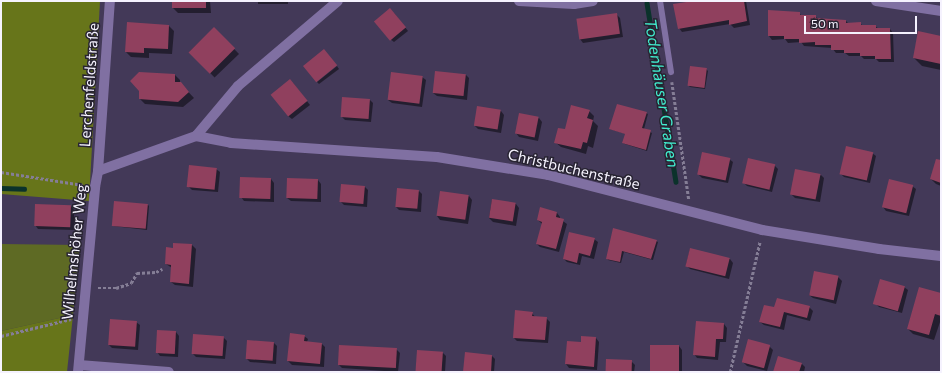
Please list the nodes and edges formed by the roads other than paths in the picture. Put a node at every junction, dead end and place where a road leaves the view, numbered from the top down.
1 (110, 1) edge
2 (338, 1) edge
3 (519, 1) edge
4 (593, 1) edge
5 (660, 1) edge
6 (876, 1) edge
7 (941, 11) edge
8 (671, 72) road end
9 (196, 136) junction
10 (98, 171) junction
11 (941, 256) edge
12 (78, 368) edge
13 (169, 372) edge

1 - 10 street, Lerchenfeldstraße
2 - 9 street
3 - 4 street
5 - 8 lane
6 - 7 street
9 - 10 street, Wilhelmshöher Weg
9 - 11 street, Christbuchenstraße
10 - 12 street, Wilhelmshöher Weg
12 - 13 street

